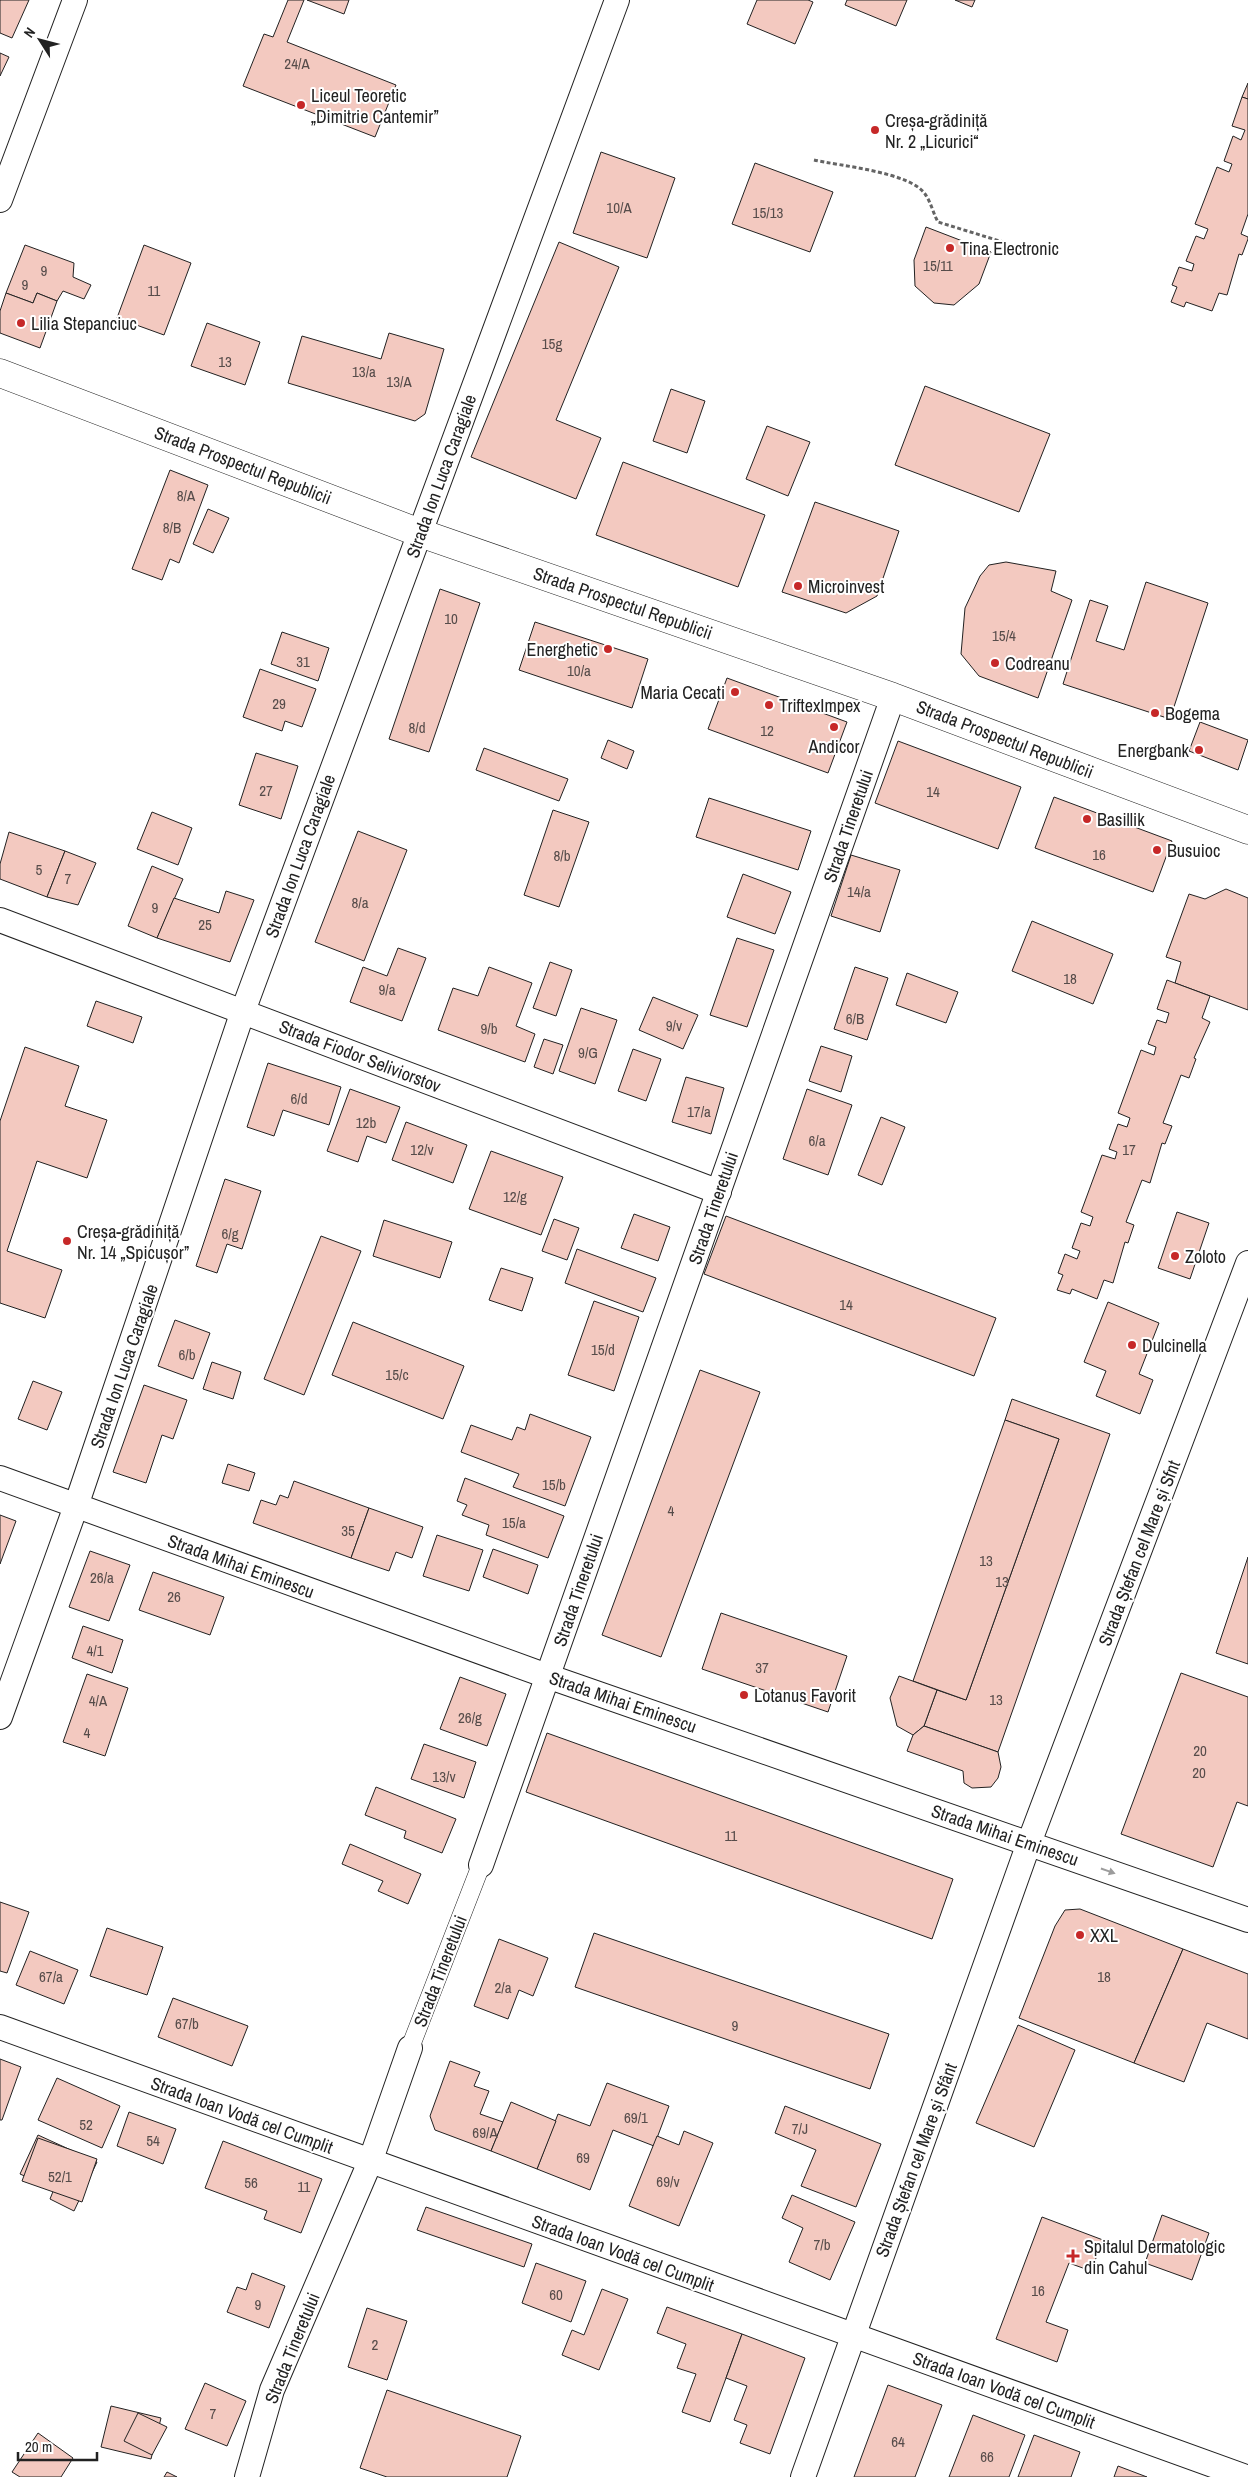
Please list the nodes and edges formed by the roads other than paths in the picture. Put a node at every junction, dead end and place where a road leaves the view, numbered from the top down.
1 (75, 0) edge
2 (617, 0) edge
3 (0, 200) edge
4 (0, 372) edge
5 (420, 533) junction
6 (893, 697) junction
7 (1248, 830) edge
8 (0, 920) edge
9 (243, 1011) junction
10 (719, 1192) junction
11 (1248, 1263) edge
12 (0, 1478) edge
13 (76, 1506) junction
14 (547, 1676) junction
15 (0, 1717) edge
16 (1029, 1843) junction
17 (481, 1865) joint
18 (1248, 1920) edge
19 (0, 2027) edge
20 (410, 2048) joint
21 (370, 2162) junction
22 (854, 2336) junction
23 (247, 2477) edge
24 (804, 2477) edge
25 (1246, 2477) edge

1 - 3 street
2 - 5 street, Strada Ion Luca Caragiale
4 - 5 main road, Strada Prospectul Republicii
5 - 6 main road, Strada Prospectul Republicii
5 - 9 street, Strada Ion Luca Caragiale
6 - 7 main road, Strada Prospectul Republicii
6 - 10 street, Strada Tineretului
8 - 9 street, Strada Fiodor Seliviorstov
9 - 10 street, Strada Fiodor Seliviorstov
9 - 13 street, Strada Ion Luca Caragiale
10 - 14 street, Strada Tineretului
11 - 16 street, Strada Ștefan cel Mare și Sfnt
12 - 13 street, Strada Mihai Eminescu
13 - 14 street, Strada Mihai Eminescu
13 - 15 street, Strada Ion Luca Caragiale
14 - 16 street, Strada Mihai Eminescu
14 - 17 street, Strada Tineretului
16 -> 18 street, Strada Mihai Eminescu
16 - 22 street, Strada Ștefan cel Mare și Sfânt
17 - 20 street, Strada Tineretului
19 - 21 street, Strada Ioan Vodă cel Cumplit
20 - 21 street, Strada Tineretului
21 - 22 street, Strada Ioan Vodă cel Cumplit
21 - 23 street, Strada Tineretului
22 - 24 street, Strada Ștefan cel Mare și Sfânt
22 - 25 street, Strada Ioan Vodă cel Cumplit

